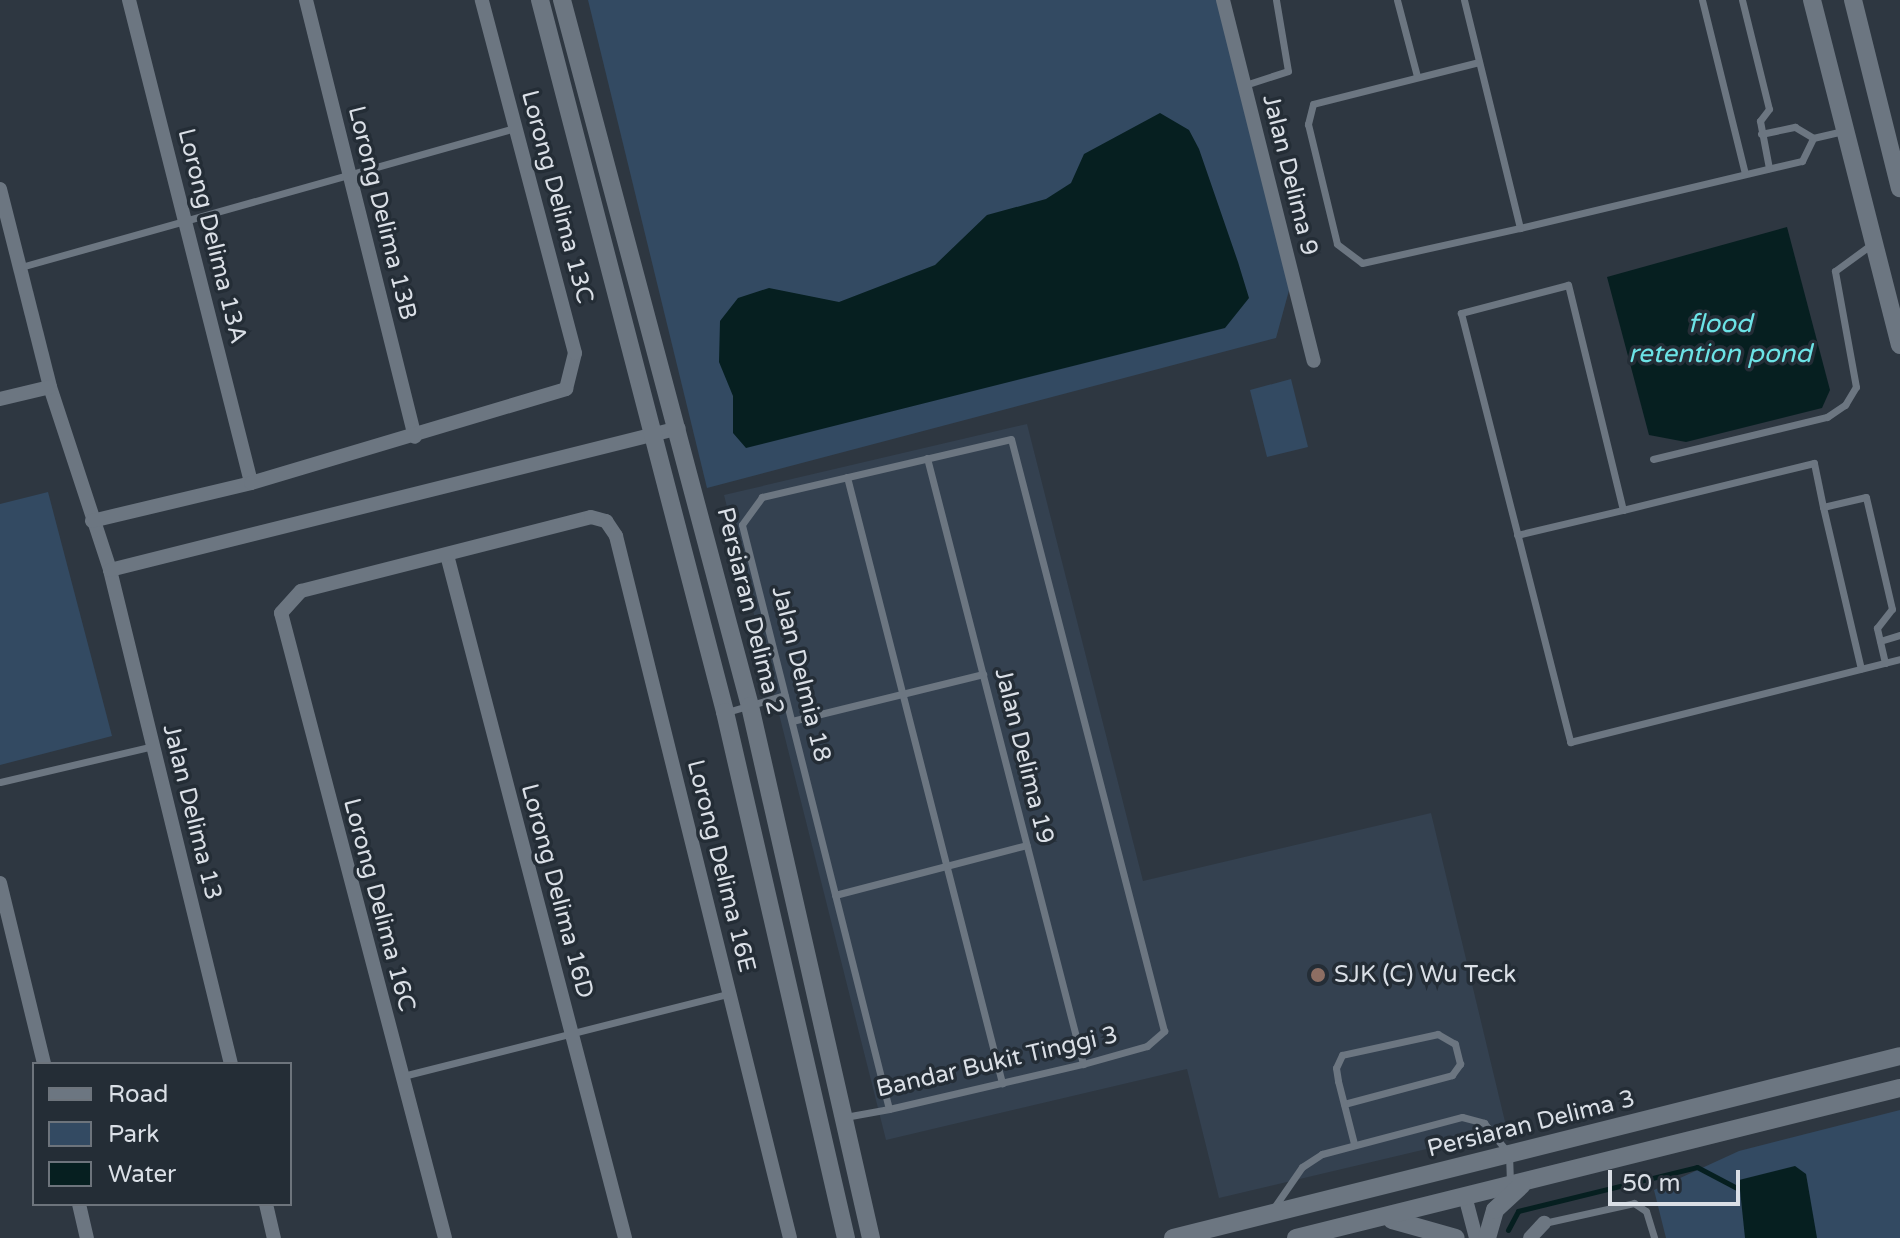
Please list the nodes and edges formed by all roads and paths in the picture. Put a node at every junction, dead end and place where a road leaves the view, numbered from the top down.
1 (129, 0) edge
2 (306, 0) edge
3 (482, 0) edge
4 (540, 0) edge
5 (562, 0) edge
6 (1223, 0) edge
7 (1276, 0) edge
8 (1397, 0) edge
9 (1464, 0) edge
10 (1702, 0) edge
11 (1742, 0) edge
12 (1812, 0) edge
13 (1853, 0) edge
14 (1479, 62) junction
15 (1417, 76) junction
16 (1245, 85) junction
17 (515, 128) junction
18 (1845, 130) junction
19 (1761, 134) junction
20 (1813, 138) junction
21 (1769, 168) junction
22 (349, 174) junction
23 (1745, 174) junction
24 (1900, 188) edge
25 (0, 189) edge
26 (185, 220) junction
27 (1520, 228) junction
28 (1874, 243) junction
29 (21, 267) junction
30 (1900, 345) edge
31 (1314, 361) dead end
32 (50, 387) junction
33 (0, 399) edge
34 (679, 428) junction
35 (650, 435) junction
36 (415, 437) junction
37 (927, 458) junction
38 (1653, 459) dead end
39 (847, 477) junction
40 (251, 483) junction
41 (1823, 507) junction
42 (1623, 510) junction
43 (92, 521) junction
44 (1517, 535) junction
45 (447, 555) junction
46 (110, 570) junction
47 (1900, 635) edge
48 (1880, 641) junction
49 (1900, 659) edge
50 (1885, 663) junction
51 (1861, 669) junction
52 (983, 674) junction
53 (902, 694) junction
54 (785, 695) junction
55 (750, 706) junction
56 (725, 712) junction
57 (792, 721) junction
58 (153, 746) junction
59 (0, 782) edge
60 (1027, 845) junction
61 (946, 866) junction
62 (0, 883) edge
63 (835, 895) junction
64 (730, 993) junction
65 (572, 1034) junction
66 (1158, 1041) joint
67 (1900, 1056) edge
68 (44, 1062) edge
69 (231, 1062) edge
70 (1083, 1064) junction
71 (402, 1076) junction
72 (1002, 1083) junction
73 (1900, 1088) edge
74 (1769, 1089) junction
75 (1344, 1104) junction
76 (889, 1109) junction
77 (844, 1117) junction
78 (1776, 1118) junction
79 (1354, 1144) junction
80 (1509, 1154) junction
81 (1484, 1160) junction
82 (1421, 1176) junction
83 (1527, 1180) junction
84 (1508, 1185) junction
85 (1465, 1196) junction
86 (79, 1206) edge
87 (266, 1206) edge
88 (1269, 1214) junction
89 (1377, 1218) junction
90 (1544, 1223) joint
91 (87, 1238) edge
92 (274, 1238) edge
93 (445, 1238) edge
94 (625, 1238) edge
95 (790, 1238) edge
96 (846, 1238) edge
97 (871, 1238) edge
98 (1173, 1238) edge
99 (1296, 1238) edge
100 (1456, 1238) edge
101 (1476, 1238) edge
102 (1487, 1238) edge
103 (1530, 1238) edge
104 (1654, 1238) edge

1 - 26 street, Lorong Delima 13A
2 - 22 street, Lorong Delima 13B
3 - 17 street, Lorong Delima 13C
4 - 35 street, Persiaran Delima 2
5 - 34 street, Persiaran Delima 2
6 - 16 street, Jalan Delima 9
7 - 16 lane
8 - 15 lane
9 - 14 lane
10 - 23 lane
11 - 19 lane
12 - 18 street
13 - 24 street
14 - 15 lane
14 - 27 lane
15 - 27 lane
16 - 31 street, Jalan Delima 9
17 - 22 lane
17 - 36 street, Lorong Delima 13C
18 - 20 lane
18 - 28 street
19 - 20 lane
19 - 21 lane
20 - 21 lane
21 - 23 lane
22 - 26 lane
22 - 36 street, Lorong Delima 13B
23 - 27 lane
25 - 29 street
26 - 29 lane
26 - 40 street, Lorong Delima 13A
28 - 30 street
28 - 38 lane
29 - 32 street
32 - 33 street
32 - 43 street
34 - 35 street
34 - 55 street, Persiaran Delima 2
35 - 46 street
35 - 56 street, Persiaran Delima 2
36 - 40 street
37 - 39 lane, Jalan Delmia 18
37 - 52 lane, Jalan Delima 19
37 - 66 lane, Jalan Delmia 18
39 - 53 lane
39 - 54 lane, Jalan Delmia 18
40 - 43 street
41 - 42 lane
41 - 48 lane
41 - 51 lane
42 - 44 lane
42 - 44 lane
43 - 46 street, Jalan Delima 13
44 - 51 lane
45 - 64 street, Lorong Delima 16E
45 - 65 street, Lorong Delima 16D
45 - 71 street, Lorong Delima 16C
46 - 58 street, Jalan Delima 13
47 - 48 lane
48 - 50 lane
49 - 50 lane
50 - 51 lane
52 - 53 lane
52 - 60 lane, Jalan Delima 19
53 - 57 lane
53 - 61 lane
54 - 55 lane
54 - 57 lane, Jalan Delmia 18
55 - 56 lane
55 - 77 street, Persiaran Delima 2
56 - 96 street, Persiaran Delima 2
57 - 63 lane, Jalan Delmia 18
58 - 59 lane
58 - 69 street, Jalan Delima 13
60 - 61 lane
60 - 70 lane, Jalan Delima 19
61 - 63 lane
61 - 72 lane
62 - 68 street
63 - 76 lane, Jalan Delmia 18
64 - 65 lane
64 - 95 street, Lorong Delima 16E
65 - 71 lane
65 - 94 street, Lorong Delima 16D
66 - 70 lane, Bandar Bukit Tinggi 3
67 - 74 street, Persiaran Delima 3
70 - 72 lane, Bandar Bukit Tinggi 3
71 - 93 street, Lorong Delima 16C
72 - 76 lane, Bandar Bukit Tinggi 3
73 - 78 street
74 - 78 street
74 - 80 street, Persiaran Delima 3
75 - 75 lane
75 - 79 lane
76 - 77 lane, Bandar Bukit Tinggi 3
77 - 97 street, Persiaran Delima 2
78 - 83 street
79 - 80 lane
79 - 88 lane
80 - 81 street, Persiaran Delima 3
80 - 84 lane
81 - 82 street, Persiaran Delima 3
81 - 85 street
82 - 85 street
82 - 88 street, Persiaran Delima 3
83 - 84 street
83 - 102 street
84 - 85 street
85 - 89 street
85 - 101 street
86 - 91 street
87 - 92 street
88 - 98 street, Persiaran Delima 3
89 - 99 street
89 - 100 street
90 - 103 street
90 - 104 lane

